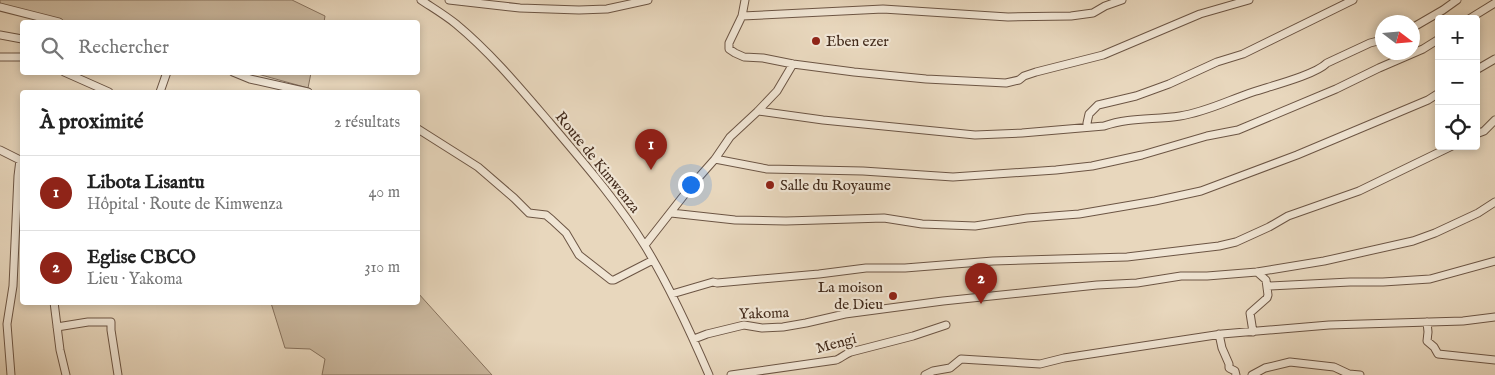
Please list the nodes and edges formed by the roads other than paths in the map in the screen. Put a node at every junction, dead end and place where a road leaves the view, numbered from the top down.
1 (421, 0) edge
2 (449, 0) edge
3 (648, 0) edge
4 (745, 0) edge
5 (1122, 0) edge
6 (1249, 0) edge
7 (1353, 0) edge
8 (1457, 0) edge
9 (1495, 3) edge
10 (0, 7) edge
11 (1476, 15) edge
12 (742, 16) junction
13 (37, 20) edge
14 (1420, 23) edge
15 (0, 35) edge
16 (20, 39) edge
17 (1375, 42) edge
18 (1435, 42) edge
19 (0, 57) edge
20 (20, 57) edge
21 (1495, 59) edge
22 (793, 64) junction
23 (1480, 68) edge
24 (71, 75) edge
25 (166, 75) edge
26 (240, 75) edge
27 (104, 90) edge
28 (161, 90) edge
29 (299, 90) edge
30 (1435, 96) edge
31 (758, 111) junction
32 (1495, 120) edge
33 (1087, 127) junction
34 (420, 130) edge
35 (1480, 132) edge
36 (0, 150) edge
37 (1444, 150) edge
38 (715, 159) junction
39 (1495, 202) edge
40 (671, 213) junction
41 (645, 246) junction
42 (653, 260) junction
43 (1495, 261) edge
44 (1257, 272) junction
45 (1268, 286) junction
46 (672, 294) junction
47 (54, 305) edge
48 (1495, 317) edge
49 (1427, 322) junction
50 (946, 325) dead end
51 (57, 327) junction
52 (1252, 332) junction
53 (1219, 334) junction
54 (694, 339) junction
55 (1495, 360) edge
56 (11, 375) edge
57 (66, 375) edge
58 (118, 375) edge
59 (709, 375) edge
60 (731, 375) edge
61 (925, 375) edge
62 (1236, 375) edge
63 (1252, 375) edge
64 (1360, 375) edge

1 - 41 street, Route de Kimwenza
2 - 3 street
4 - 12 street
5 - 12 street
6 - 22 street
7 - 33 street
8 - 14 street
9 - 11 street
10 - 13 street
12 - 22 street
15 - 16 street
17 - 33 street
18 - 38 street
19 - 20 street
21 - 23 street
22 - 31 street
24 - 27 street
25 - 28 street
26 - 29 street
30 - 40 street
31 - 33 street
31 - 38 street
32 - 35 street
34 - 42 street
36 - 56 street
37 - 46 street
38 - 40 street
39 - 44 street, Yakoma
40 - 41 street
41 - 42 street, Route de Kimwenza
42 - 46 street, Route de Kimwenza
43 - 45 street
44 - 45 street
44 - 54 street, Yakoma
45 - 52 street
46 - 54 street, Route de Kimwenza
47 - 51 street
48 - 49 street
49 - 52 street
49 - 55 street
50 - 60 street, Mengi
51 - 57 street
51 - 58 street
52 - 53 street
53 - 61 street
53 - 62 street
54 - 59 street, Route de Kimwenza
63 - 64 street

